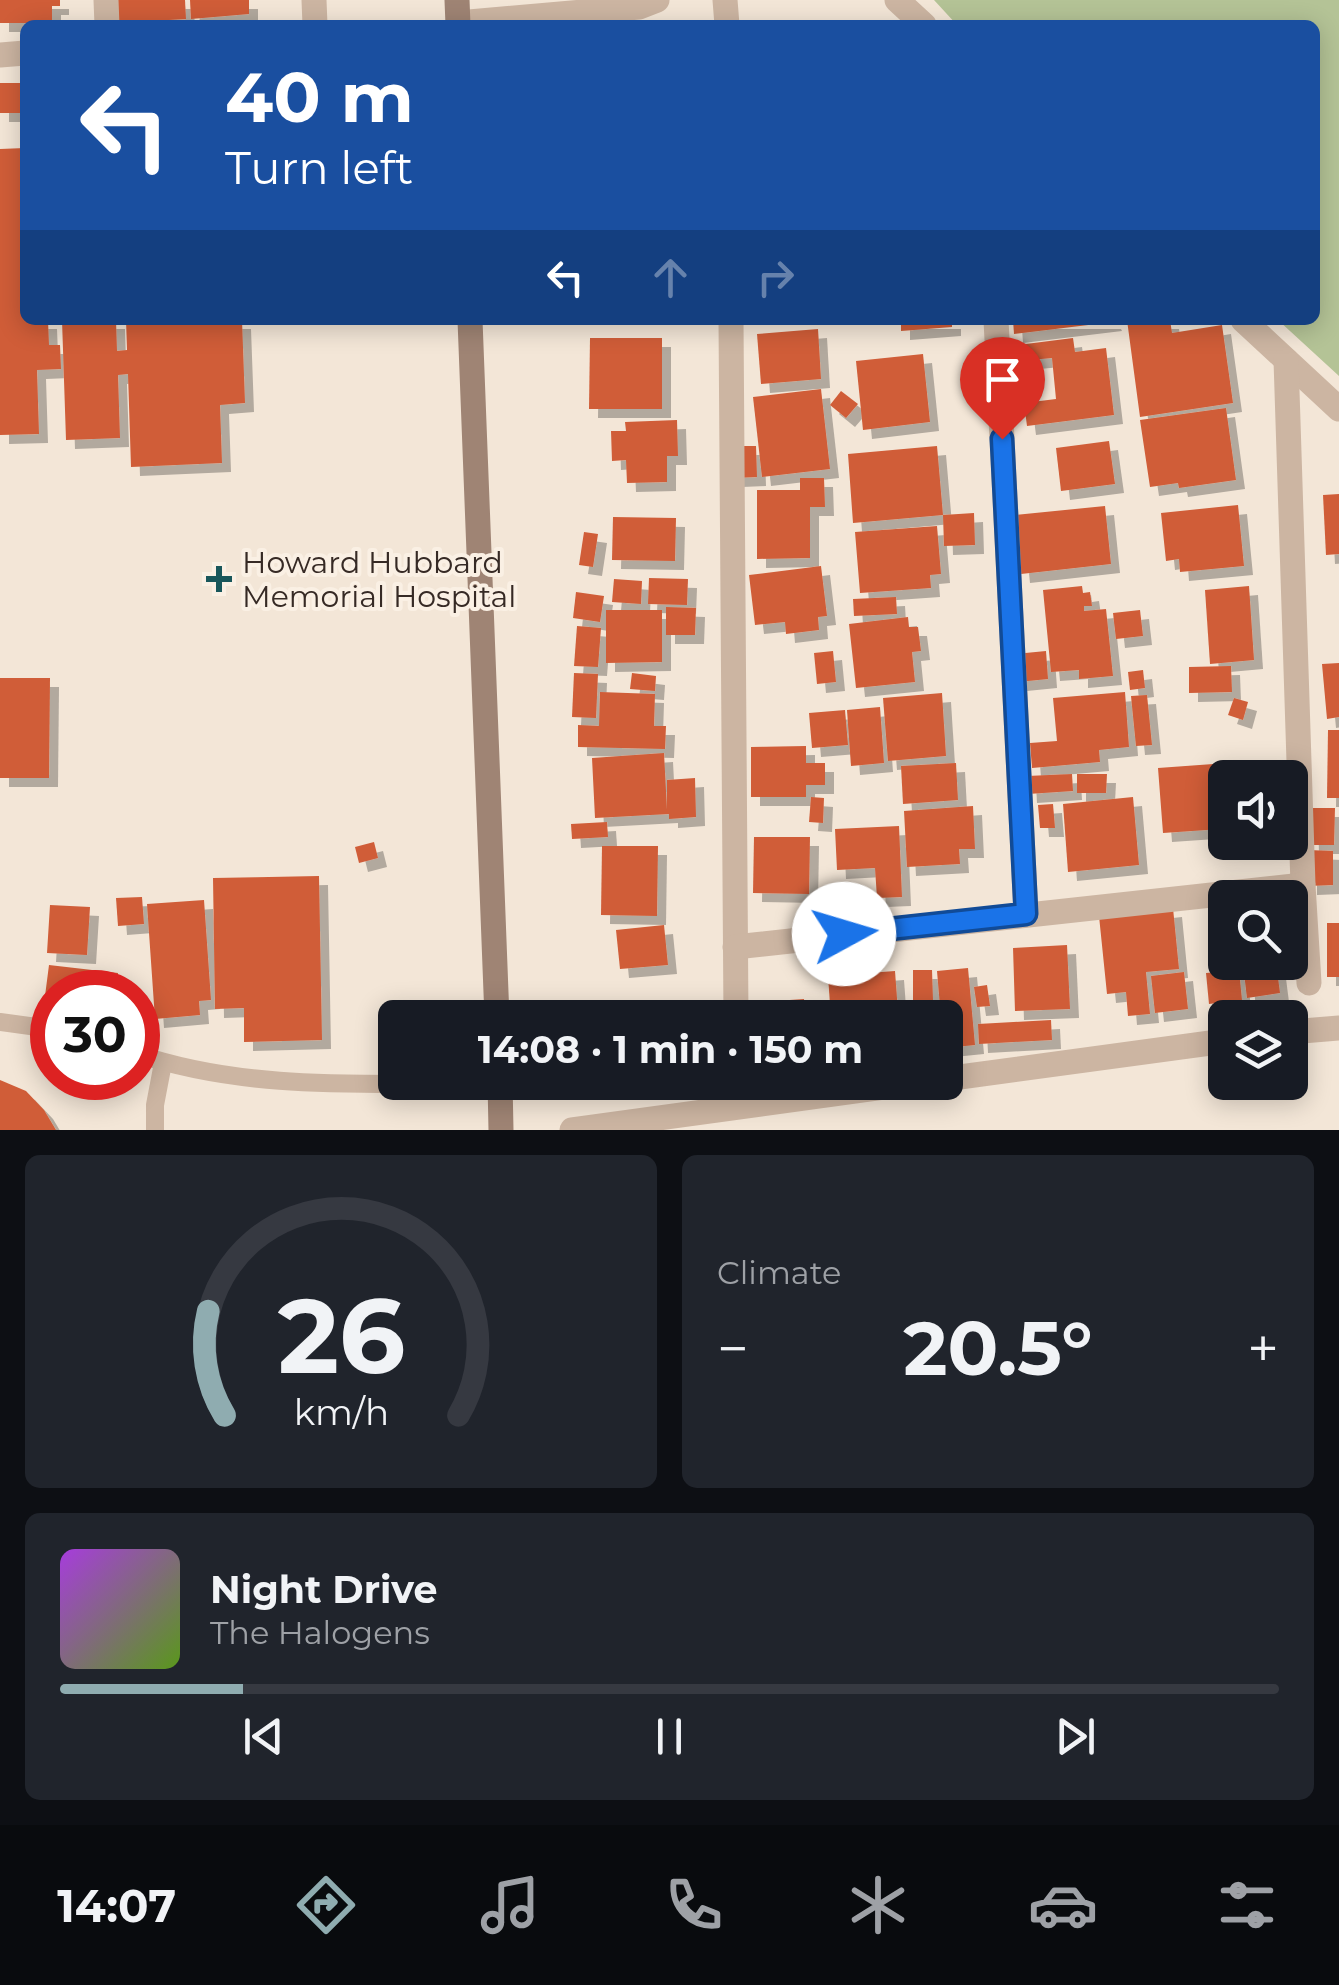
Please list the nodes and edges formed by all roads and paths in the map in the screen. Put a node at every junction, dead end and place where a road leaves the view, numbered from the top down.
1 (657, 0) edge
2 (897, 0) edge
3 (458, 16) edge
4 (919, 20) edge
5 (470, 325) edge
6 (730, 325) edge
7 (996, 325) edge
8 (1248, 325) edge
9 (1286, 360) junction
10 (1339, 409) edge
11 (1303, 880) edge
12 (1208, 895) edge
13 (1026, 914) junction
14 (735, 947) junction
15 (1308, 955) edge
16 (1310, 983) dead end
17 (496, 1000) edge
18 (736, 1000) edge
19 (0, 1022) edge
20 (30, 1026) edge
21 (1339, 1028) edge
22 (1308, 1031) edge
23 (1208, 1043) edge
24 (160, 1061) edge
25 (163, 1062) junction
26 (963, 1077) edge
27 (378, 1082) edge
28 (500, 1100) edge
29 (790, 1100) edge
30 (155, 1130) edge
31 (501, 1130) edge
32 (572, 1130) edge

1 - 3 street
2 - 4 street
5 - 17 main road
6 - 14 street
7 - 13 street
8 - 9 street
9 - 10 street
9 - 11 street
12 - 13 street
13 - 14 street
14 - 18 street
15 - 16 street
19 - 20 lane
21 - 22 street
23 - 26 street
24 - 25 lane
25 - 27 lane
25 - 30 lane
28 - 31 main road
29 - 32 street

